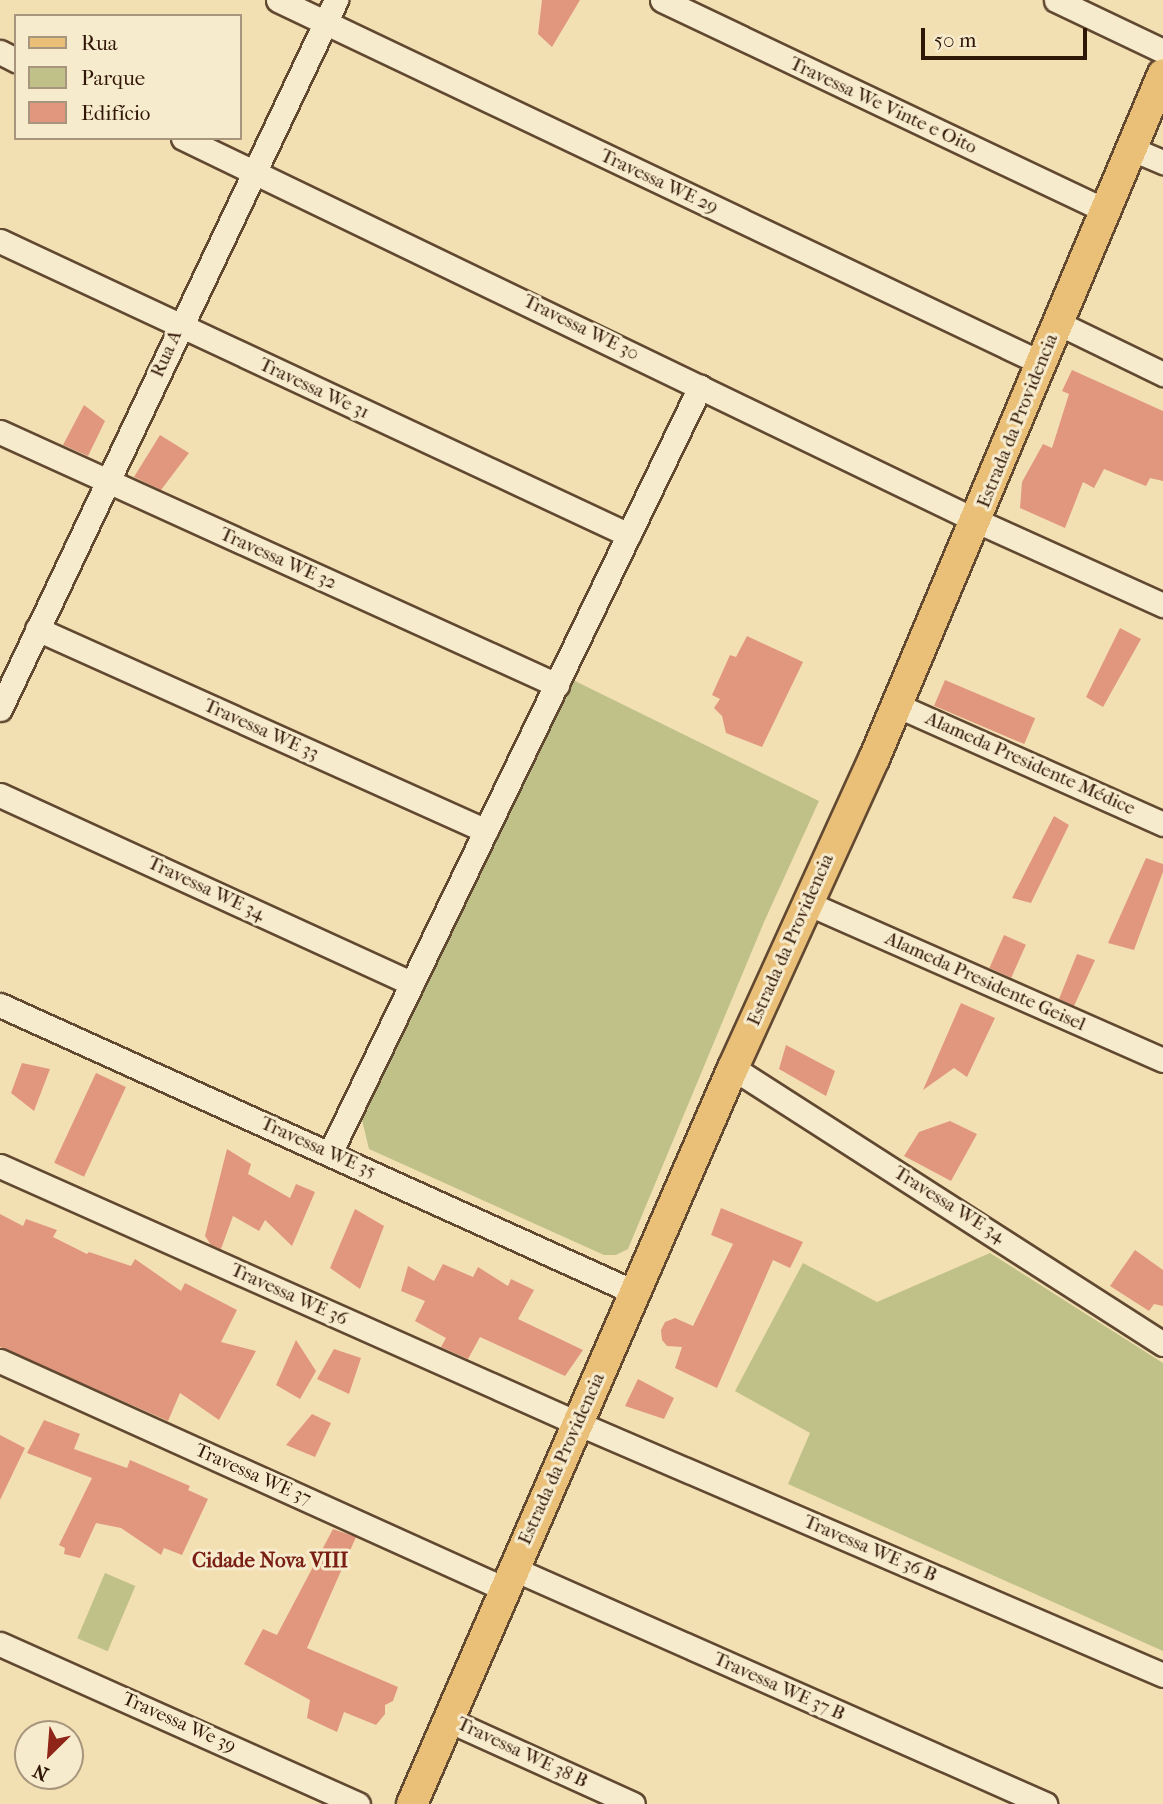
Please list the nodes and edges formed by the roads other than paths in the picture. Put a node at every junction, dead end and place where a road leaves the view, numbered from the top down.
1 (278, 0) edge
2 (336, 0) edge
3 (662, 0) edge
4 (1056, 0) edge
5 (326, 22) junction
6 (1163, 51) edge
7 (1163, 74) edge
8 (187, 140) edge
9 (1132, 149) junction
10 (1163, 162) edge
11 (256, 172) junction
12 (1105, 210) junction
13 (0, 241) edge
14 (1058, 323) junction
15 (180, 326) junction
16 (1041, 363) junction
17 (1163, 374) edge
18 (700, 387) junction
19 (0, 432) edge
20 (109, 483) junction
21 (977, 521) junction
22 (629, 535) junction
23 (1163, 606) edge
24 (37, 629) junction
25 (556, 685) junction
26 (896, 705) junction
27 (0, 709) edge
28 (0, 795) edge
29 (1163, 824) edge
30 (486, 831) junction
31 (807, 903) junction
32 (412, 984) junction
33 (0, 1005) edge
34 (1163, 1060) edge
35 (733, 1068) junction
36 (330, 1153) junction
37 (0, 1166) edge
38 (634, 1292) junction
39 (1163, 1344) edge
40 (0, 1361) edge
41 (577, 1423) junction
42 (510, 1579) junction
43 (0, 1644) edge
44 (1163, 1675) edge
45 (449, 1720) junction
46 (358, 1804) edge
47 (412, 1804) edge
48 (633, 1804) edge
49 (1045, 1804) edge

1 - 5 street, Travessa WE 29
2 - 5 street, Rua A
3 - 12 street, Travessa We Vinte e Oito
4 - 6 street
5 - 11 street, Rua A
5 - 16 street, Travessa WE 29
7 - 9 main road, Estrada da Providencia
8 - 11 street, Travessa WE 30
9 - 10 street
9 - 12 main road, Estrada da Providencia
11 - 15 street, Rua A
11 - 18 street, Travessa WE 30
12 - 14 main road, Estrada da Providencia
13 - 15 street, Travessa We 31
14 - 16 main road, Estrada da Providencia
14 - 17 street
15 - 20 street, Rua A
15 - 22 street, Travessa We 31
16 - 21 main road, Estrada da Providencia
18 - 21 street, Travessa WE 30
18 - 22 street
19 - 20 street, Travessa WE 32
20 - 24 street, Rua A
20 - 25 street, Travessa WE 32
21 - 23 street, Travessa WE 30
21 - 26 main road, Estrada da Providencia
22 - 25 street
24 - 27 street, Rua A
24 - 30 street, Travessa WE 33
25 - 30 street
26 - 29 street, Alameda Presidente Médice
26 - 31 main road, Estrada da Providencia
28 - 32 street, Travessa WE 34
30 - 32 street
31 - 34 street, Alameda Presidente Geisel
31 - 35 main road, Estrada da Providencia
32 - 36 street
33 - 36 street, Travessa WE 35
35 - 38 main road, Estrada da Providencia
35 - 39 street, Travessa WE 34
36 - 38 street, Travessa WE 35
37 - 41 street, Travessa WE 36
38 - 41 main road, Estrada da Providencia
40 - 42 street, Travessa WE 37
41 - 42 main road, Estrada da Providencia
41 - 44 street, Travessa WE 36 B
42 - 45 main road, Estrada da Providencia
42 - 49 street, Travessa WE 37 B
43 - 46 street, Travessa We 39
45 - 47 main road, Estrada da Providencia
45 - 48 street, Travessa WE 38 B

